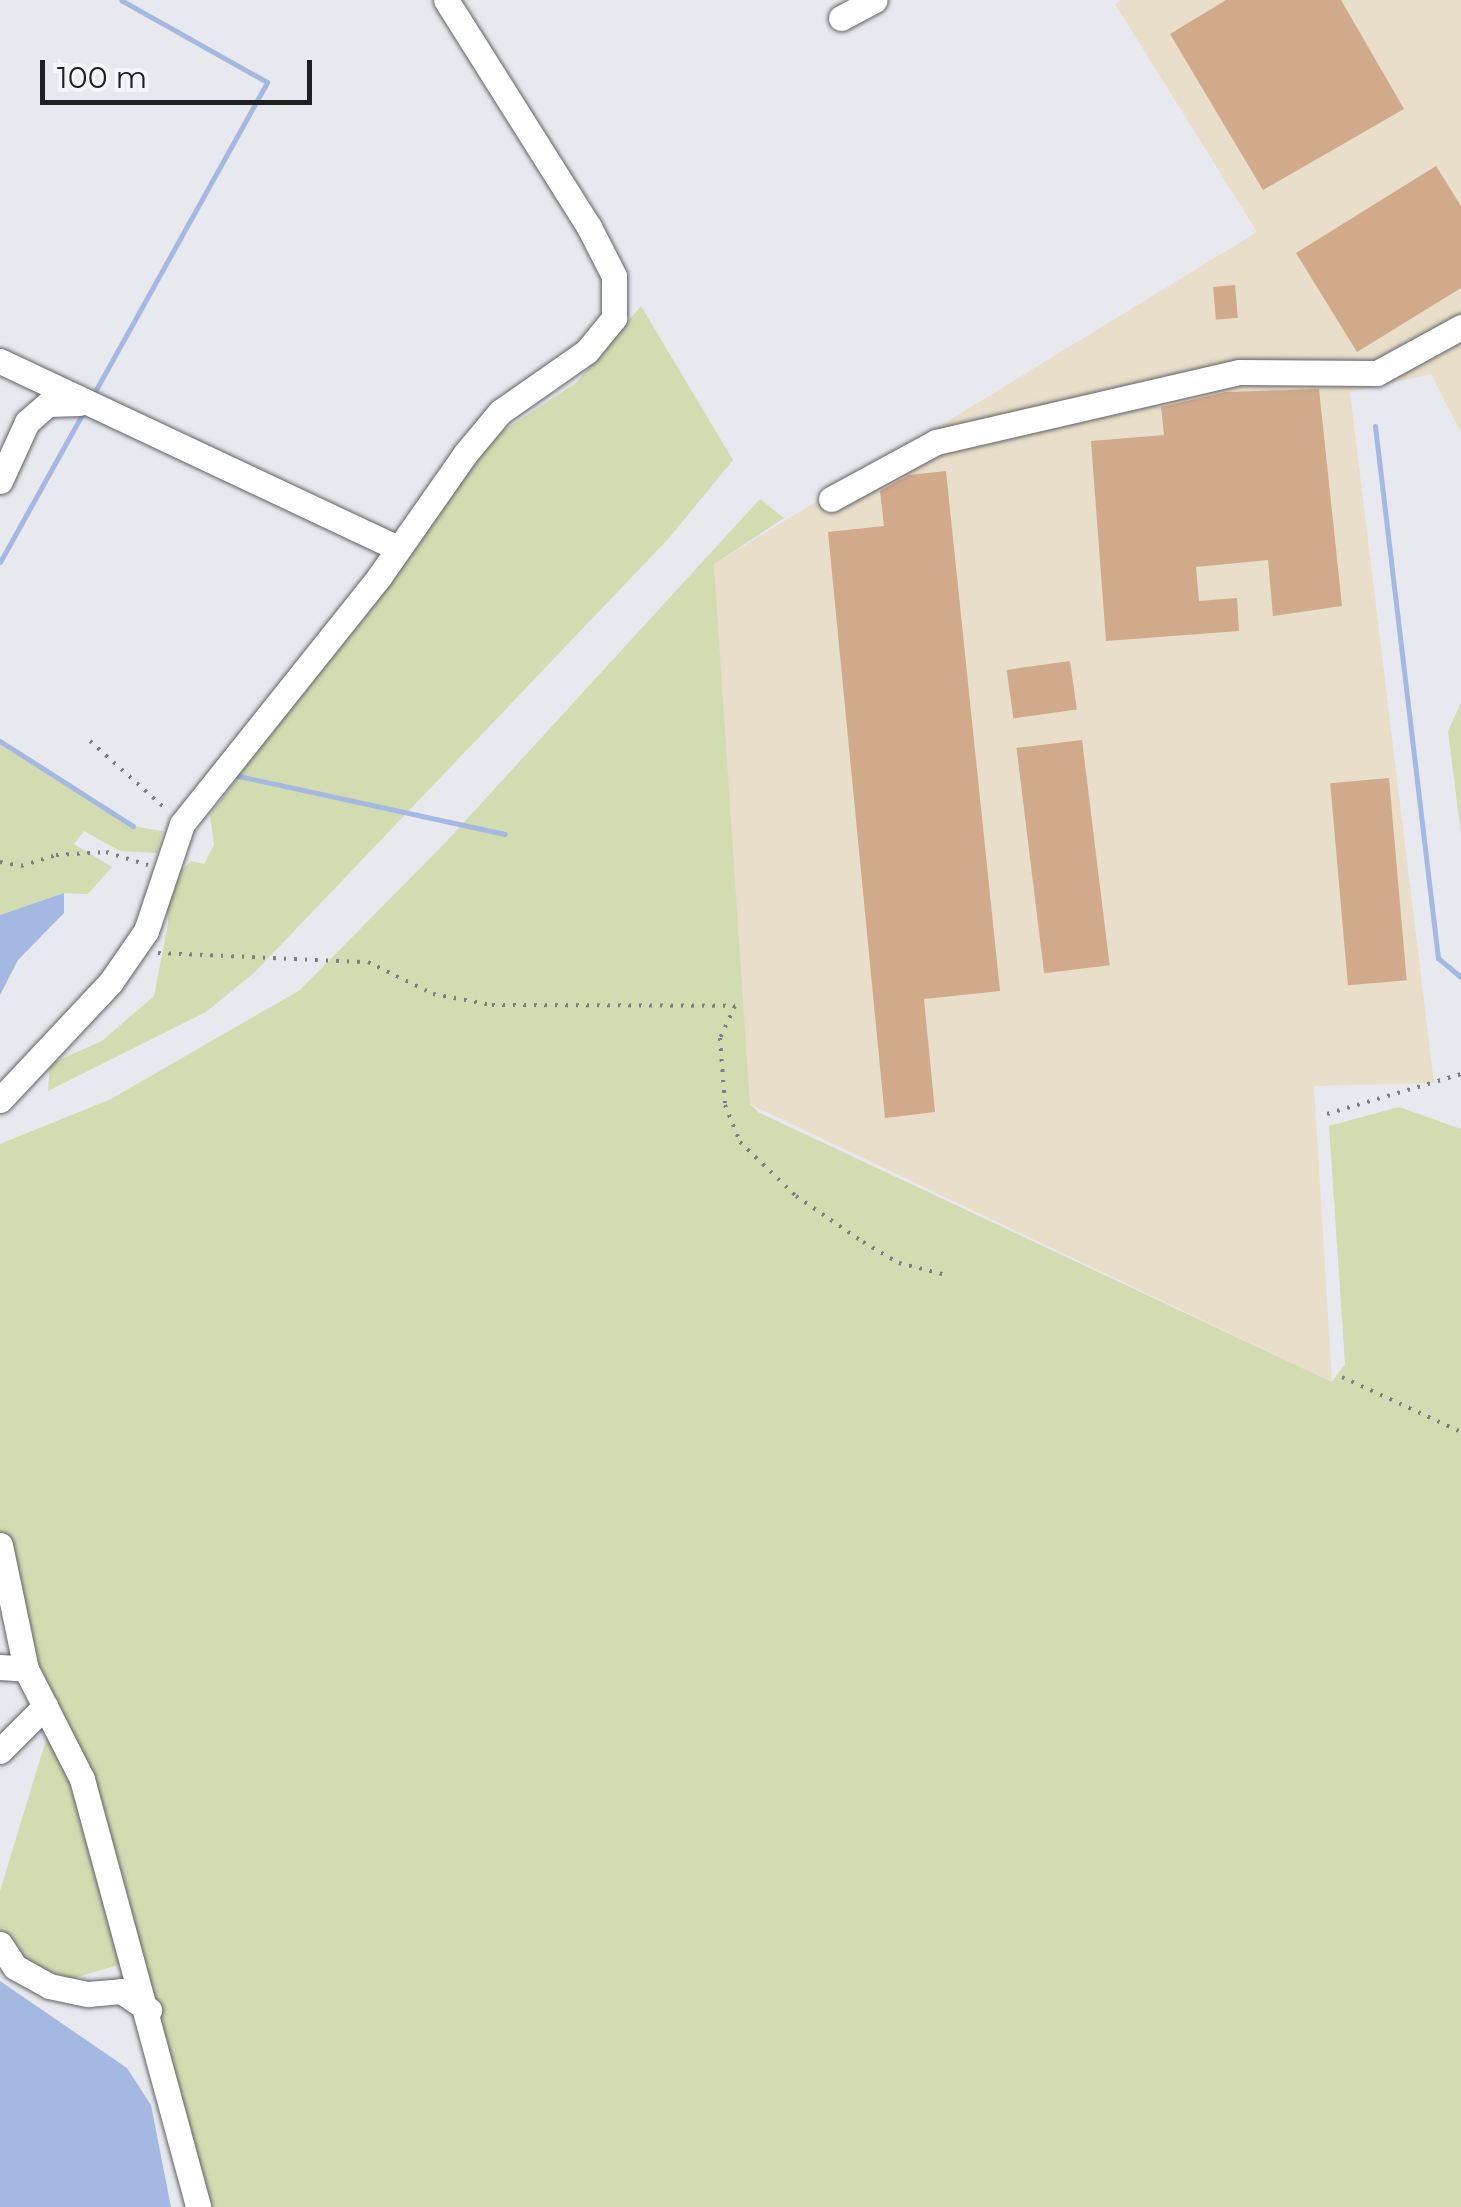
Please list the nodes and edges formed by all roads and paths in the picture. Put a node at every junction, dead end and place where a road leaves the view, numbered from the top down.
1 (446, 0) edge
2 (875, 0) edge
3 (842, 18) dead end
4 (1461, 327) edge
5 (0, 361) edge
6 (84, 403) junction
7 (0, 481) edge
8 (831, 499) dead end
9 (398, 548) junction
10 (90, 742) dead end
11 (182, 824) junction
12 (0, 862) edge
13 (162, 869) junction
14 (133, 950) junction
15 (1461, 1074) edge
16 (0, 1100) edge
17 (1326, 1114) dead end
18 (946, 1275) dead end
19 (1342, 1376) dead end
20 (1461, 1432) edge
21 (0, 1545) edge
22 (0, 1623) edge
23 (13, 1668) edge
24 (45, 1706) junction
25 (0, 1751) edge
26 (0, 1944) edge
27 (149, 2010) junction
28 (198, 2207) edge

1 - 9 street
2 - 3 street
4 - 8 street
5 - 6 street
6 - 7 street
6 - 9 street
9 - 11 street
10 - 11 path
11 - 13 street
12 - 13 path
13 - 14 street
14 - 16 street
14 - 18 path
15 - 17 path
19 - 20 path
21 - 23 street
22 - 23 street
23 - 24 street
24 - 25 street
24 - 27 street
26 - 27 street
27 - 28 street

